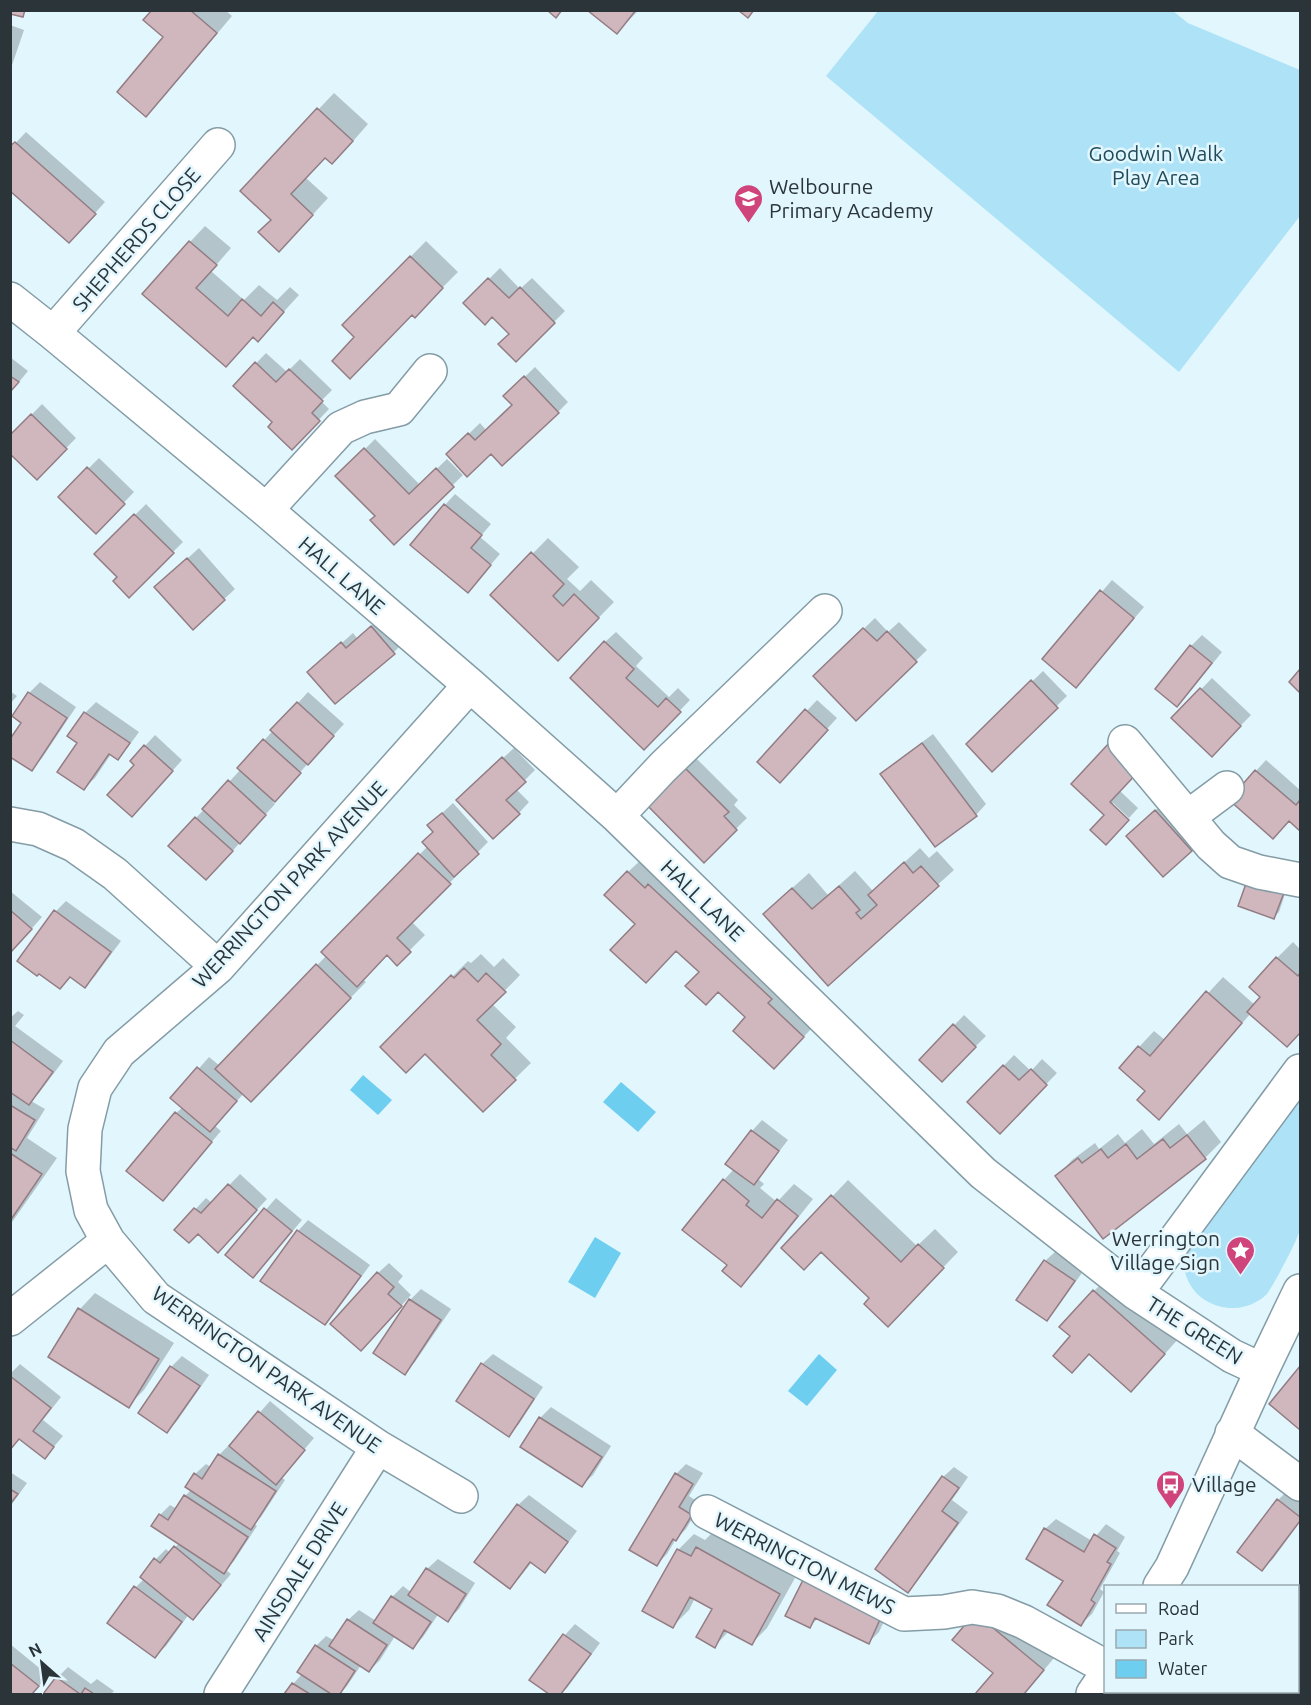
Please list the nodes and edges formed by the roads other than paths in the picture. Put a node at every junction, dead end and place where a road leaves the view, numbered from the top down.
1 (218, 145) dead end
2 (10, 299) edge
3 (53, 333) junction
4 (429, 371) dead end
5 (266, 510) junction
6 (825, 611) dead end
7 (470, 685) junction
8 (1125, 742) dead end
9 (1227, 788) dead end
10 (617, 816) junction
11 (1188, 817) junction
12 (10, 824) edge
13 (1300, 880) edge
14 (218, 967) junction
15 (1300, 1071) edge
16 (108, 1241) junction
17 (1300, 1292) edge
18 (1136, 1293) junction
19 (10, 1319) edge
20 (1262, 1370) junction
21 (1232, 1433) junction
22 (378, 1447) junction
23 (1300, 1484) edge
24 (461, 1496) dead end
25 (707, 1512) dead end
26 (1161, 1585) edge
27 (1104, 1666) edge
28 (1104, 1678) edge
29 (221, 1695) edge
30 (1093, 1695) edge

1 - 3 street, SHEPHERDS CLOSE
2 - 3 street, HALL LANE
3 - 5 street, HALL LANE
4 - 5 street
5 - 7 street, HALL LANE
6 - 10 street
7 - 10 street, HALL LANE
7 - 14 street, WERRINGTON PARK AVENUE
8 - 11 street
9 - 11 street
10 - 18 street, HALL LANE
11 - 13 street
12 - 14 street
14 - 16 street, WERRINGTON PARK AVENUE
15 - 18 street, THE GREEN
16 - 19 street
16 - 22 street, WERRINGTON PARK AVENUE
17 - 20 street, THE GREEN
18 - 20 street, THE GREEN
20 - 21 street
21 - 23 street
21 - 26 street
22 - 24 street, WERRINGTON PARK AVENUE
22 - 29 street, AINSDALE DRIVE
25 - 27 street, WERRINGTON MEWS
28 - 30 street

